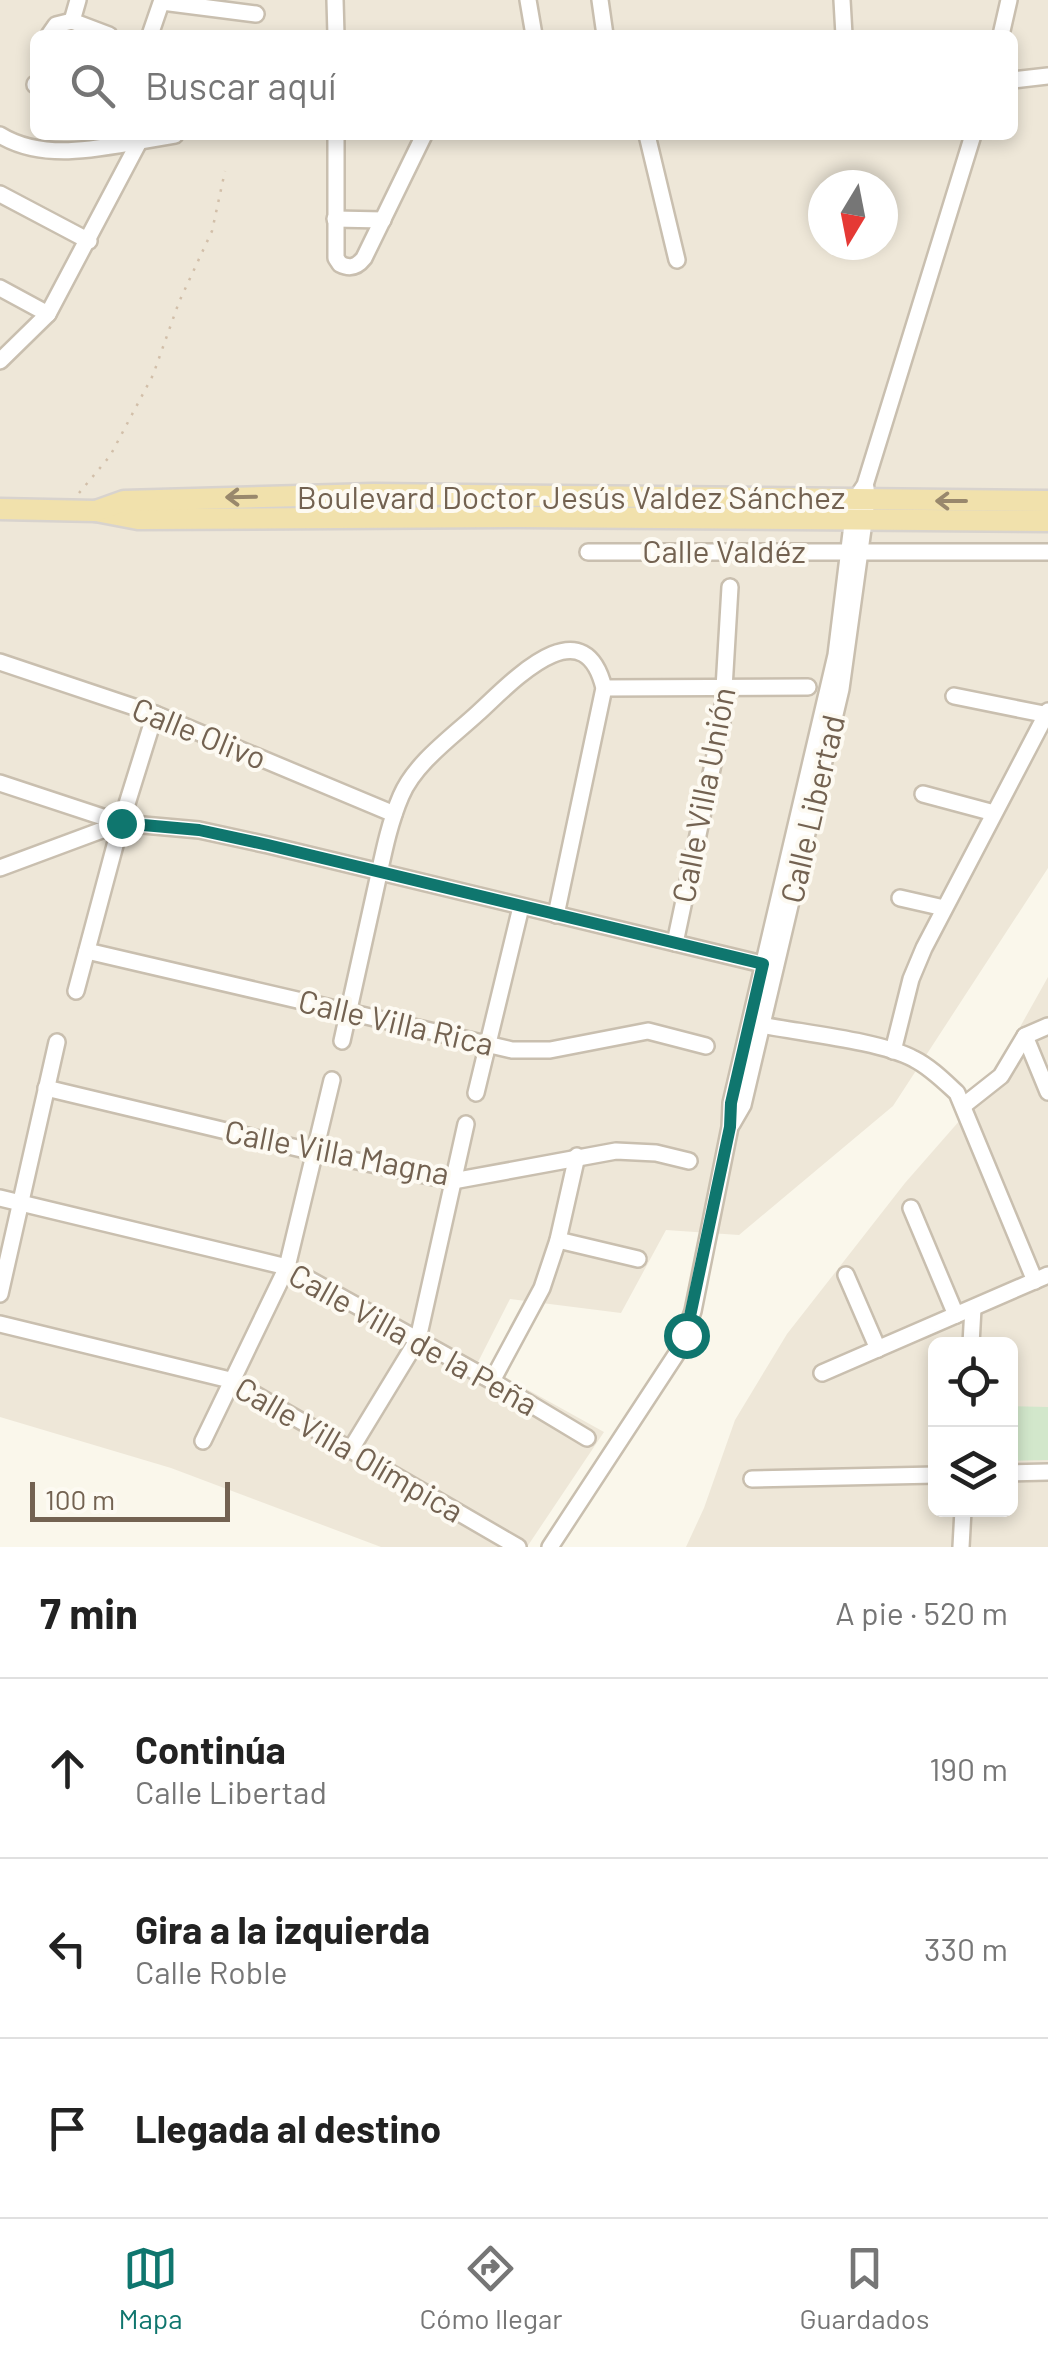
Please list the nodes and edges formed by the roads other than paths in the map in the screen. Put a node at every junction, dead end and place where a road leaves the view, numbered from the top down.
1 (78, 0) edge
2 (335, 0) edge
3 (528, 0) edge
4 (600, 0) edge
5 (842, 0) edge
6 (1009, 0) edge
7 (162, 1) edge
8 (256, 14) dead end
9 (72, 21) junction
10 (52, 30) edge
11 (96, 30) edge
12 (152, 30) edge
13 (336, 30) edge
14 (533, 30) edge
15 (604, 30) edge
16 (844, 30) edge
17 (1001, 30) edge
18 (1048, 76) edge
19 (1018, 79) edge
20 (0, 135) edge
21 (140, 140) joint
22 (336, 140) edge
23 (422, 140) edge
24 (648, 140) edge
25 (971, 140) edge
26 (0, 194) edge
27 (335, 218) junction
28 (383, 220) junction
29 (90, 240) junction
30 (677, 260) dead end
31 (0, 288) edge
32 (48, 314) junction
33 (0, 361) edge
34 (489, 495) junction
35 (1048, 501) edge
36 (861, 504) junction
37 (0, 509) edge
38 (96, 511) junction
39 (490, 517) junction
40 (1048, 521) edge
41 (588, 552) dead end
42 (853, 552) junction
43 (1048, 552) edge
44 (730, 587) dead end
45 (0, 662) edge
46 (726, 685) junction
47 (808, 686) dead end
48 (604, 688) junction
49 (954, 696) dead end
50 (154, 714) junction
51 (1047, 714) edge
52 (0, 783) edge
53 (923, 794) dead end
54 (994, 812) junction
55 (394, 814) junction
56 (121, 823) junction
57 (0, 868) edge
58 (380, 874) junction
59 (900, 898) dead end
60 (521, 907) junction
61 (944, 908) junction
62 (556, 915) junction
63 (674, 943) junction
64 (86, 951) junction
65 (769, 965) junction
66 (76, 991) dead end
67 (348, 1012) junction
68 (762, 1025) junction
69 (1048, 1026) edge
70 (1025, 1036) junction
71 (342, 1041) dead end
72 (58, 1042) dead end
73 (488, 1045) junction
74 (706, 1046) dead end
75 (892, 1051) junction
76 (332, 1080) dead end
77 (46, 1088) junction
78 (1048, 1092) edge
79 (476, 1093) dead end
80 (960, 1100) junction
81 (466, 1124) dead end
82 (730, 1127) junction
83 (314, 1152) junction
84 (577, 1156) junction
85 (689, 1160) dead end
86 (453, 1181) junction
87 (0, 1198) edge
88 (22, 1203) junction
89 (910, 1208) dead end
90 (558, 1240) junction
91 (638, 1259) dead end
92 (287, 1268) junction
93 (846, 1275) dead end
94 (1042, 1278) edge
95 (0, 1294) edge
96 (973, 1308) junction
97 (956, 1315) junction
98 (0, 1324) edge
99 (971, 1337) edge
100 (418, 1339) junction
101 (878, 1348) junction
102 (822, 1373) dead end
103 (230, 1380) junction
104 (492, 1381) junction
105 (587, 1438) dead end
106 (202, 1441) dead end
107 (352, 1449) junction
108 (1048, 1472) edge
109 (1018, 1473) edge
110 (928, 1474) edge
111 (752, 1479) dead end
112 (964, 1517) edge
113 (518, 1547) edge
114 (550, 1547) edge
115 (962, 1547) edge

1 - 9 street
2 - 13 street
3 - 14 street
4 - 15 street
5 - 16 street
6 - 17 street
7 - 8 street
7 - 12 street
9 - 10 street
9 - 11 street
18 - 19 street
20 - 21 street
21 - 29 street
22 - 27 street
23 - 28 street
24 - 30 street
25 - 36 street, Calle Libertad
26 - 29 street
27 - 28 street
27 - 28 street
29 - 32 street
31 - 32 street
32 - 33 street
34 - 36 main road, Boulevard Doctor Jesús Valdez Sánchez
34 -> 38 main road, Boulevard Doctor Jesús Valdez Sánchez
34 - 39 main road
35 -> 36 main road, Boulevard Doctor Jesús Valdez Sánchez
36 - 39 main road, Boulevard Doctor Jesús Valdez Sánchez
36 - 40 main road, Boulevard Doctor Jesús Valdez Sánchez
36 - 42 street, Calle Libertad
37 - 38 main road, Boulevard Doctor Jesús Valdez Sánchez
38 - 39 main road, Boulevard Doctor Jesús Valdez Sánchez
41 - 42 street, Calle Valdéz
42 - 43 street, Calle Valdéz
42 - 65 street, Calle Libertad
44 - 46 street, Calle Villa Unión
45 - 50 street, Calle Olivo
46 - 47 street
46 - 48 street
46 - 63 street, Calle Villa Unión
48 - 55 street
48 - 62 street
49 - 51 street
50 - 55 street, Calle Olivo
50 - 56 street
51 - 54 street
52 - 56 street
53 - 54 street
54 - 61 street
55 - 58 street
56 - 57 street
56 - 58 street
56 - 64 street
58 - 60 street
58 - 67 street
59 - 61 street
60 - 62 street
60 - 73 street
61 - 75 street
62 - 63 street
63 - 65 street
64 - 66 street
64 - 67 street, Calle Villa Rica
65 - 68 street, Calle Libertad
65 - 82 street, Calle Libertad
67 - 71 street
67 - 73 street, Calle Villa Rica
68 - 75 street
68 - 82 street, Calle Libertad
69 - 70 street
70 - 78 street
70 - 80 street
72 - 77 street
73 - 74 street, Calle Villa Rica
73 - 79 street
75 - 80 street
76 - 83 street
77 - 83 street, Calle Villa Magna
77 - 88 street
80 - 94 street
81 - 86 street
82 - 114 street, Calle Libertad
83 - 86 street, Calle Villa Magna
83 - 92 street
84 - 85 street, Calle Villa Magna
84 - 86 street, Calle Villa Magna
84 - 90 street
86 - 100 street
87 - 88 street, Calle Villa de la Peña
88 - 92 street, Calle Villa de la Peña
88 - 95 street
89 - 97 street
90 - 91 street
90 - 104 street
92 - 100 street, Calle Villa de la Peña
92 - 103 street
93 - 101 street
94 - 96 street
96 - 97 street
96 - 99 street
97 - 101 street
98 - 103 street, Calle Villa Olímpica
100 - 104 street, Calle Villa de la Peña
100 - 107 street
101 - 102 street
103 - 106 street
103 - 107 street, Calle Villa Olímpica
104 - 105 street, Calle Villa de la Peña
107 - 113 street, Calle Villa Olímpica
108 - 109 street
110 - 111 street
112 - 115 street

